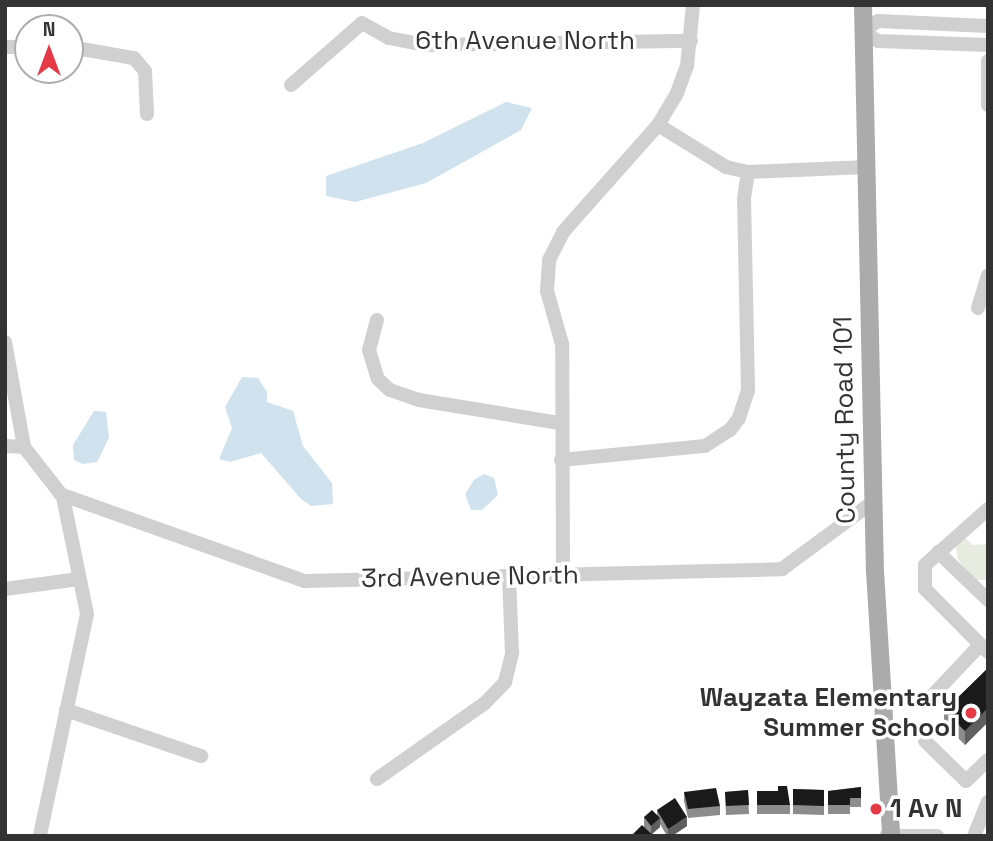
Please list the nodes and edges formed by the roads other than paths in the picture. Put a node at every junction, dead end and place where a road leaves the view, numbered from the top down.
1 (693, 5) edge
2 (863, 5) edge
3 (988, 26) edge
4 (863, 31) junction
5 (691, 41) junction
6 (988, 45) edge
7 (84, 49) edge
8 (988, 61) edge
9 (291, 85) dead end
10 (988, 104) edge
11 (147, 114) dead end
12 (658, 125) junction
13 (866, 167) junction
14 (748, 172) junction
15 (988, 275) edge
16 (978, 308) dead end
17 (377, 320) dead end
18 (5, 342) edge
19 (560, 423) junction
20 (5, 446) edge
21 (24, 447) junction
22 (561, 460) junction
23 (60, 494) junction
24 (873, 502) junction
25 (988, 509) edge
26 (939, 551) junction
27 (562, 575) junction
28 (509, 576) junction
29 (79, 579) junction
30 (5, 589) edge
31 (988, 600) edge
32 (984, 648) edge
33 (931, 697) dead end
34 (66, 710) junction
35 (925, 741) dead end
36 (201, 755) dead end
37 (987, 762) edge
38 (377, 779) dead end
39 (988, 802) edge
40 (890, 835) edge
41 (40, 836) edge
42 (937, 836) edge
43 (974, 836) edge

1 - 5 street
2 - 4 main road, County Road 101
3 - 4 street
4 - 6 street
4 - 13 main road, County Road 101
5 - 9 street, 6th Avenue North
5 - 12 street
7 - 11 street
8 - 10 street
12 - 14 street
12 - 19 street
13 - 14 street
13 - 24 main road, County Road 101
14 - 22 street
15 - 16 street
17 - 19 street
18 - 21 street
19 - 22 street
20 - 21 street
21 - 23 street
22 - 27 street
23 - 28 street, 3rd Avenue North
23 - 29 street
24 - 27 street, 3rd Avenue North
24 - 40 main road, County Road 101
25 - 26 street
26 - 31 street
26 - 32 street
27 - 28 street, 3rd Avenue North
28 - 38 street
29 - 30 street
29 - 34 street
32 - 33 street
34 - 36 street
34 - 41 street
35 - 37 street
39 - 43 street
40 - 42 street

